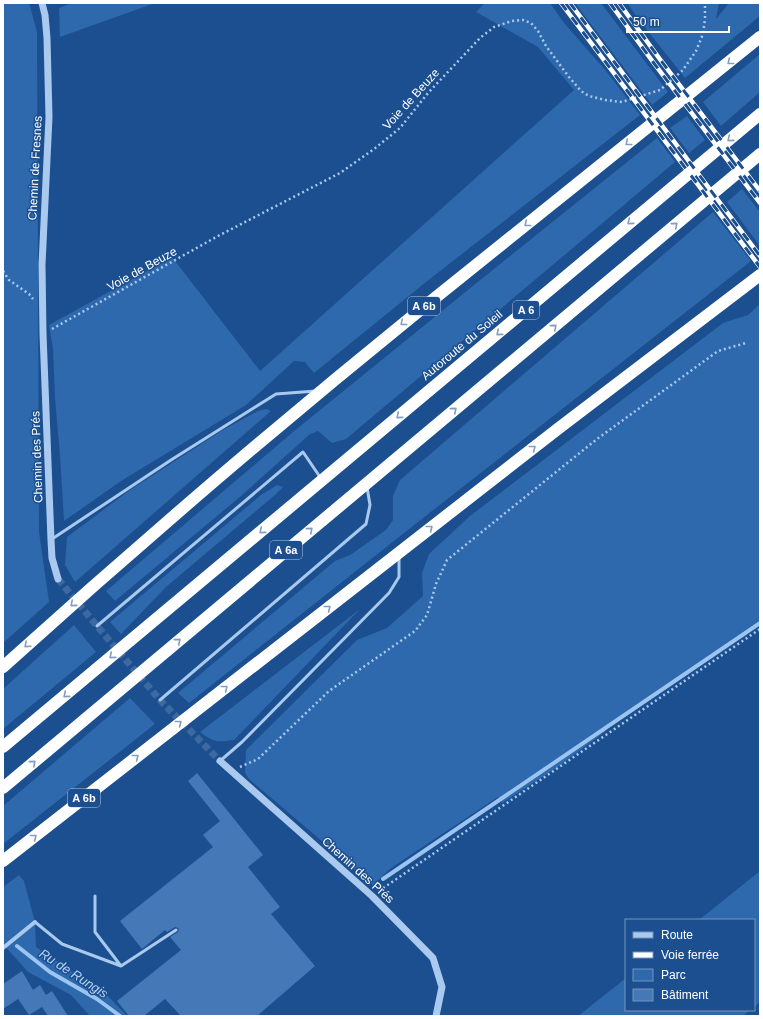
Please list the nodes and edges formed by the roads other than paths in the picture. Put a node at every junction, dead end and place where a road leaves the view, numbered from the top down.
1 (42, 3) edge
2 (760, 37) edge
3 (760, 114) edge
4 (760, 154) edge
5 (760, 275) edge
6 (43, 334) joint
7 (322, 390) junction
8 (424, 435) joint
9 (323, 480) junction
10 (366, 483) junction
11 (292, 506) joint
12 (51, 540) junction
13 (399, 553) junction
14 (58, 579) tunnel mouth
15 (97, 626) dead end
16 (3, 667) edge
17 (160, 700) dead end
18 (3, 747) edge
19 (220, 762) joint
20 (3, 788) edge
21 (3, 861) edge
22 (95, 896) dead end
23 (35, 922) joint
24 (176, 930) dead end
25 (3, 948) edge
26 (121, 966) junction
27 (436, 1016) edge

1 - 6 street, Chemin de Fresnes
2 -> 7 highway, A 6b
3 -> 9 highway, Autoroute du Soleil / A 6
8 -> 4 highway, A 6
13 -> 5 highway, A 6b
6 - 12 street, Chemin des Prés
7 - 12 lane
7 -> 16 highway, A 6b
8 - 10 highway, A 6a
9 - 11 highway, Autoroute du Soleil / A 6
9 - 15 lane
10 - 17 lane
20 -> 10 highway, A 6a
11 -> 18 highway, A 6a
12 - 14 street, Chemin des Prés
13 - 19 lane
21 -> 13 highway, A 6b
19 - 27 street, Chemin des Prés
22 - 26 lane
23 - 25 street
23 - 26 lane
24 - 26 lane

